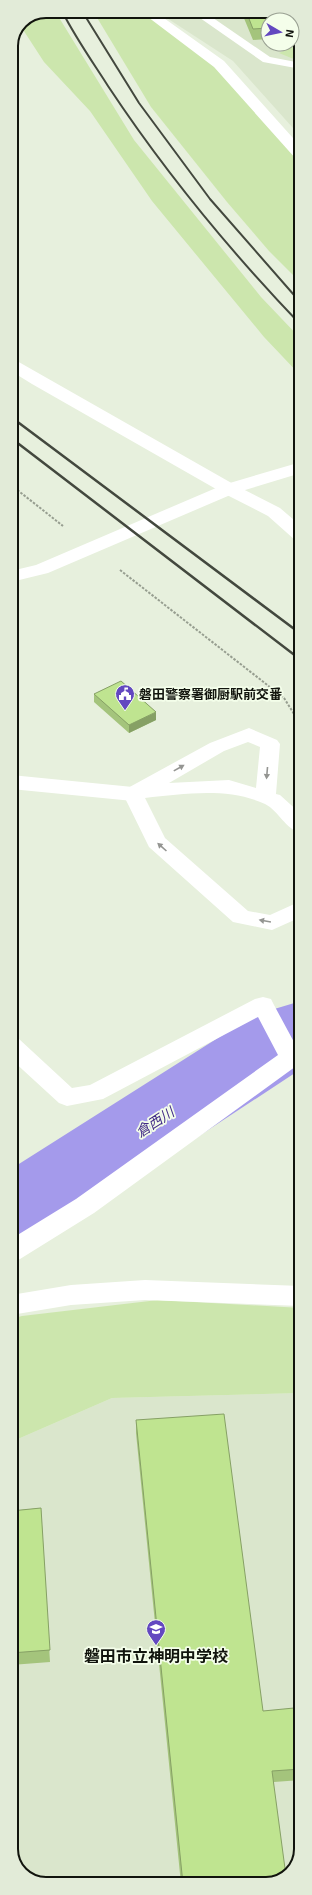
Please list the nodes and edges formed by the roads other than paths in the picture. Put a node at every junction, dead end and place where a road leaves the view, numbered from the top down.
1 (156, 18) edge
2 (205, 18) edge
3 (294, 65) edge
4 (294, 148) edge
5 (18, 368) edge
6 (294, 469) edge
7 (229, 489) junction
8 (294, 530) edge
9 (18, 575) edge
10 (18, 783) edge
11 (133, 794) junction
12 (265, 797) junction
13 (294, 820) edge
14 (294, 912) edge
15 (18, 1052) edge
16 (18, 1248) edge
17 (294, 1296) edge
18 (18, 1304) edge

1 - 4 street
2 - 3 lane
5 - 7 street
6 - 7 street
7 - 8 street
7 - 9 street
10 - 11 street
11 - 12 street
11 -> 12 street
14 -> 11 street
12 - 13 street
15 - 16 street
17 - 18 street

